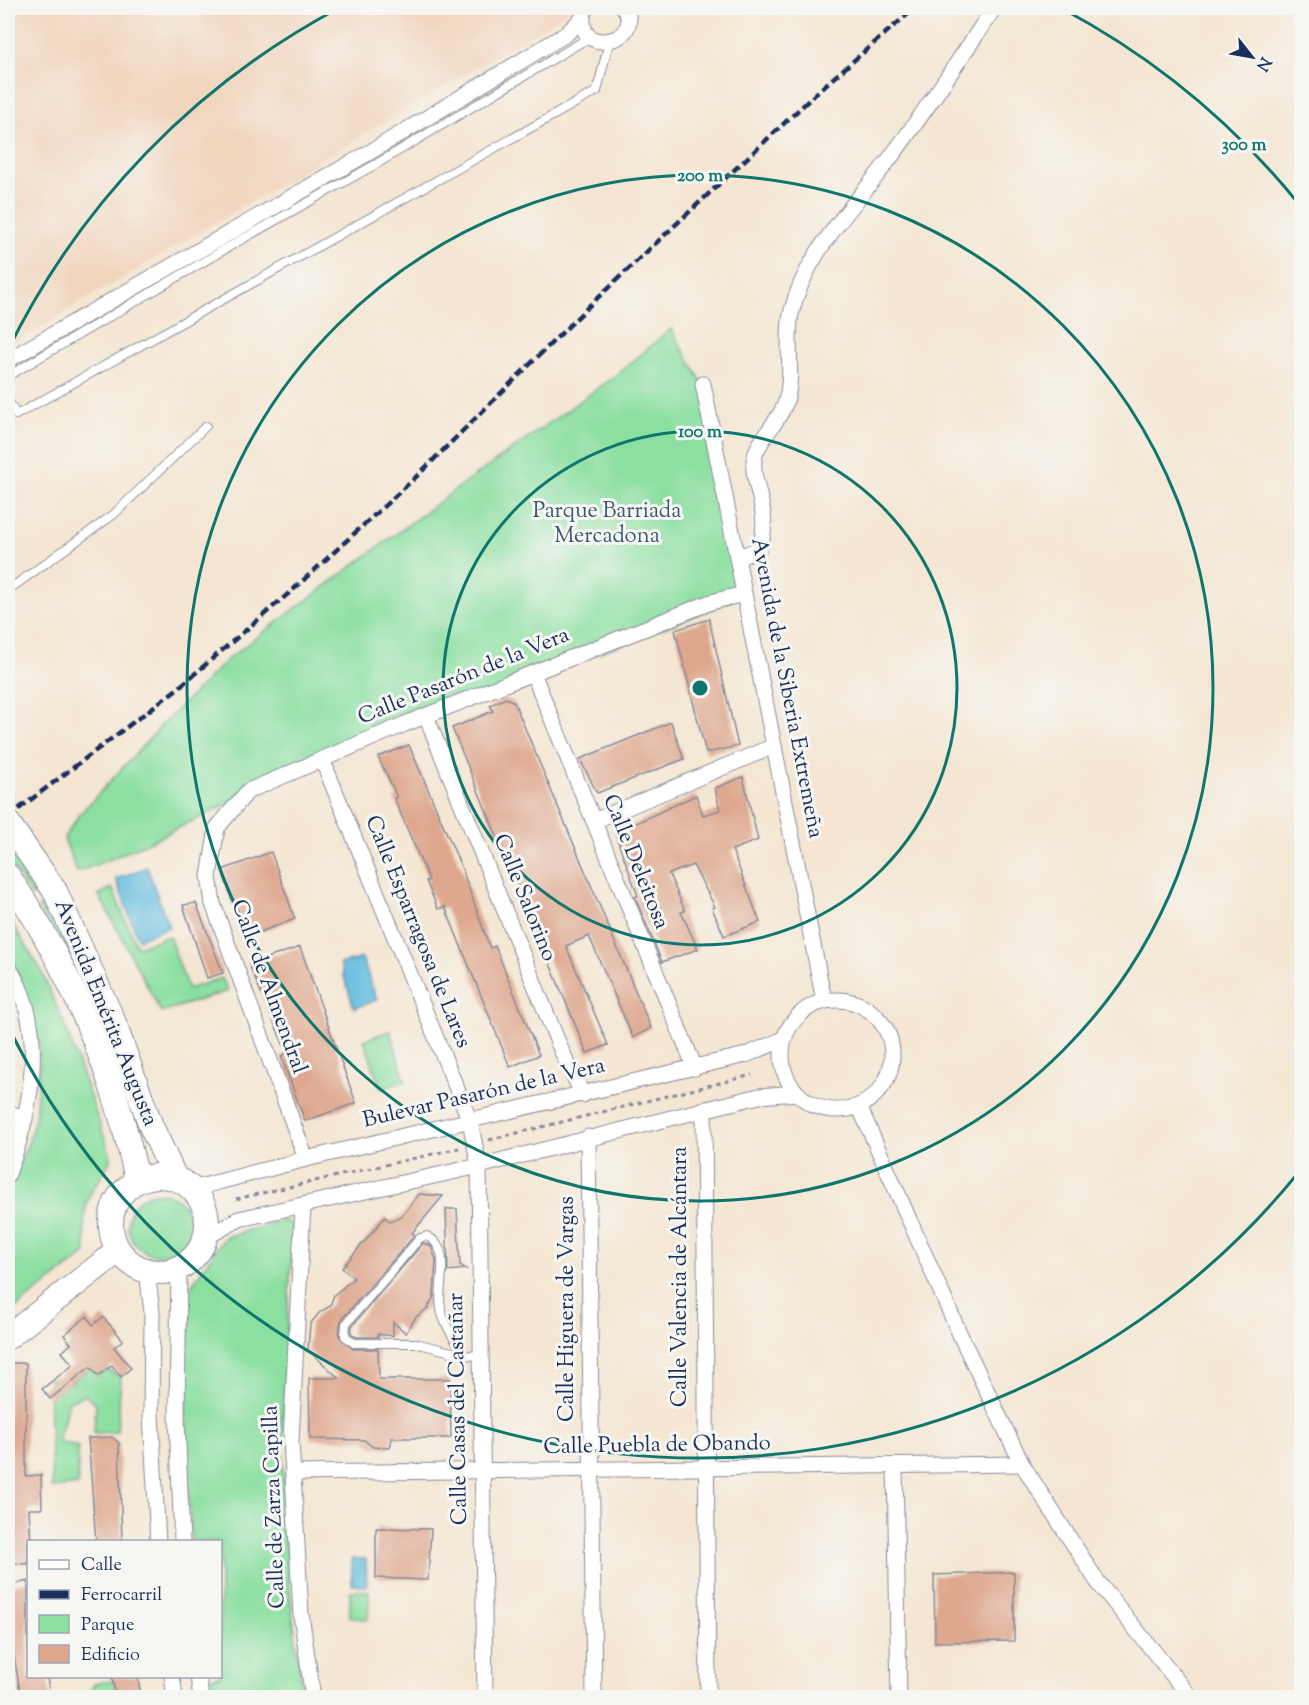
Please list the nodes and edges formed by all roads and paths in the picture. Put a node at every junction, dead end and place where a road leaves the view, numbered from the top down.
1 (624, 8) edge
2 (994, 8) edge
3 (583, 13) edge
4 (590, 37) junction
5 (609, 42) junction
6 (8, 360) edge
7 (8, 376) edge
8 (703, 384) dead end
9 (8, 400) edge
10 (206, 426) dead end
11 (737, 558) junction
12 (8, 590) edge
13 (744, 594) junction
14 (533, 673) junction
15 (426, 716) junction
16 (774, 746) junction
17 (322, 759) junction
18 (594, 821) junction
19 (8, 823) edge
20 (217, 828) joint
21 (8, 876) edge
22 (8, 967) edge
23 (824, 1000) junction
24 (784, 1039) junction
25 (746, 1055) junction
26 (695, 1068) junction
27 (752, 1075) junction
28 (796, 1093) junction
29 (583, 1095) junction
30 (759, 1096) junction
31 (859, 1106) junction
32 (704, 1109) junction
33 (8, 1112) edge
34 (25, 1119) junction
35 (470, 1121) junction
36 (588, 1137) junction
37 (475, 1144) junction
38 (306, 1159) junction
39 (480, 1166) junction
40 (8, 1174) edge
41 (137, 1180) junction
42 (232, 1180) junction
43 (184, 1183) junction
44 (236, 1200) junction
45 (303, 1206) junction
46 (239, 1219) junction
47 (205, 1238) junction
48 (118, 1251) junction
49 (179, 1268) junction
50 (147, 1271) junction
51 (8, 1337) edge
52 (464, 1355) junction
53 (482, 1356) junction
54 (1022, 1464) junction
55 (895, 1466) junction
56 (705, 1468) junction
57 (592, 1469) junction
58 (483, 1471) junction
59 (292, 1473) junction
60 (158, 1540) edge
61 (182, 1540) edge
62 (172, 1678) edge
63 (198, 1678) edge
64 (175, 1698) edge
65 (201, 1698) edge
66 (313, 1698) edge
67 (485, 1698) edge
68 (594, 1698) edge
69 (708, 1698) edge
70 (899, 1698) edge
71 (1191, 1698) edge

1 - 5 street
2 - 11 street
3 - 4 street
3 - 6 street
4 - 5 street
4 - 7 lane
5 - 9 lane
8 - 11 street, Avenida de la Siberia Extremeña
10 - 12 lane
11 - 13 street, Avenida de la Siberia Extremeña
13 - 14 street, Calle Pasarón de la Vera
13 - 16 street, Avenida de la Siberia Extremeña
14 - 15 street, Calle Pasarón de la Vera
14 - 18 street, Calle Deleitosa
15 - 17 street, Calle Pasarón de la Vera
15 - 29 street, Calle Salorino
16 - 18 street
16 - 23 street, Avenida de la Siberia Extremeña
17 - 20 street, Calle Pasarón de la Vera
17 - 35 street, Calle Esparragosa de Lares
18 - 26 street, Calle Deleitosa
19 - 43 main road, Avenida Emérita Augusta
20 - 38 street, Calle de Almendral
21 - 41 main road, Avenida Emérita Augusta
22 - 34 street
23 - 24 street
23 - 31 street
24 - 25 street, Bulevar Pasarón de la Vera
24 - 28 street
25 - 26 street, Bulevar Pasarón de la Vera
25 - 27 path
26 - 29 street, Bulevar Pasarón de la Vera
27 - 30 path
27 - 37 path
28 - 30 street
28 - 31 street
29 - 35 street, Bulevar Pasarón de la Vera
30 - 32 street
31 - 54 street
32 - 36 street
32 - 56 street, Calle Valencia de Alcántara
33 - 34 street
34 - 40 street
35 - 37 street, Calle Casas del Castañar
35 - 38 street, Bulevar Pasarón de la Vera
36 - 39 street
36 - 57 street, Calle Higuera de Vargas
37 - 39 street, Calle Casas del Castañar
37 - 44 path
38 - 42 street, Bulevar Pasarón de la Vera
39 - 45 street
39 - 53 street, Calle Casas del Castañar
41 - 43 main road
41 - 48 main road
42 - 43 street, Bulevar Pasarón de la Vera
42 - 44 path
43 - 47 main road
44 - 46 path
45 - 46 street
45 - 59 street, Calle de Zarza Capilla
46 - 47 street
47 - 49 main road
48 - 50 main road
48 - 51 main road
49 - 50 main road
49 - 61 street
50 - 60 street
52 - 52 lane
52 - 53 lane
53 - 58 street, Calle Casas del Castañar
54 - 55 street, Calle Puebla de Obando
54 - 71 street
55 - 56 street, Calle Puebla de Obando
55 - 70 street
56 - 57 street, Calle Puebla de Obando
56 - 69 street, Calle Valencia de Alcántara
57 - 58 street, Calle Puebla de Obando
57 - 68 street, Calle Higuera de Vargas
58 - 59 street, Calle Puebla de Obando
58 - 67 street, Calle Casas del Castañar
59 - 66 street, Calle de Zarza Capilla
62 - 64 street
63 - 65 street

